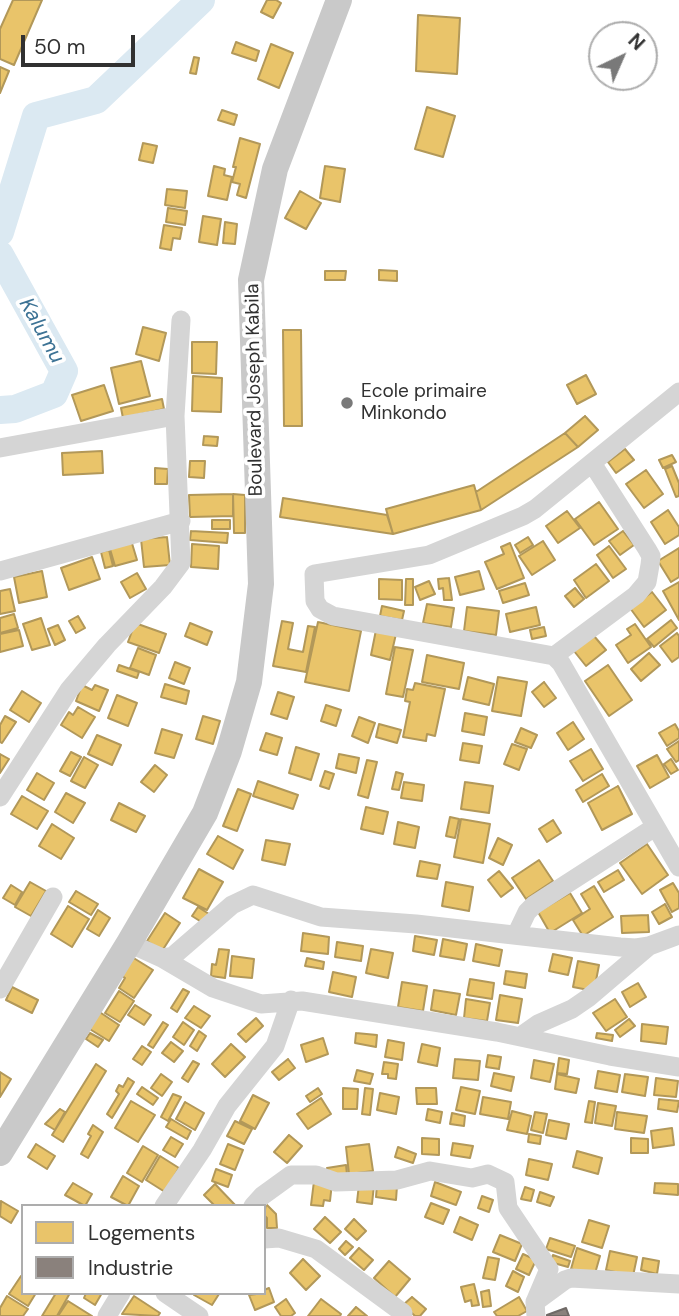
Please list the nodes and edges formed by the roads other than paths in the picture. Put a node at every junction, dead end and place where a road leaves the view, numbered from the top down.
1 (339, 0) edge
2 (181, 320) dead end
3 (679, 392) edge
4 (175, 416) junction
5 (0, 448) edge
6 (592, 463) junction
7 (181, 522) junction
8 (0, 571) edge
9 (554, 656) junction
10 (0, 797) edge
11 (655, 827) junction
12 (679, 867) edge
13 (53, 897) dead end
14 (679, 934) edge
15 (516, 935) junction
16 (129, 943) junction
17 (649, 946) junction
18 (162, 958) junction
19 (0, 989) edge
20 (291, 1000) junction
21 (521, 1036) junction
22 (679, 1068) edge
23 (0, 1153) edge
24 (169, 1204) edge
25 (255, 1204) edge
26 (266, 1239) edge
27 (557, 1274) junction
28 (679, 1284) edge
29 (120, 1295) edge
30 (168, 1295) edge
31 (536, 1309) edge
32 (403, 1313) dead end
33 (107, 1316) edge
34 (199, 1316) edge

1 - 16 main road, Boulevard Joseph Kabila
2 - 4 street
3 - 6 street
4 - 5 street
4 - 7 street
6 - 9 street
6 - 9 street
7 - 8 street
7 - 10 street
9 - 11 street
11 - 12 street
11 - 15 street
13 - 19 street
14 - 17 street
15 - 17 street
15 - 18 street
16 - 18 street
16 - 23 main road, Boulevard Joseph Kabila
17 - 21 street
18 - 20 street
20 - 21 street
20 - 24 street
21 - 22 street
25 - 27 street
26 - 32 street
27 - 28 street
27 - 31 street
29 - 33 street
30 - 34 street

